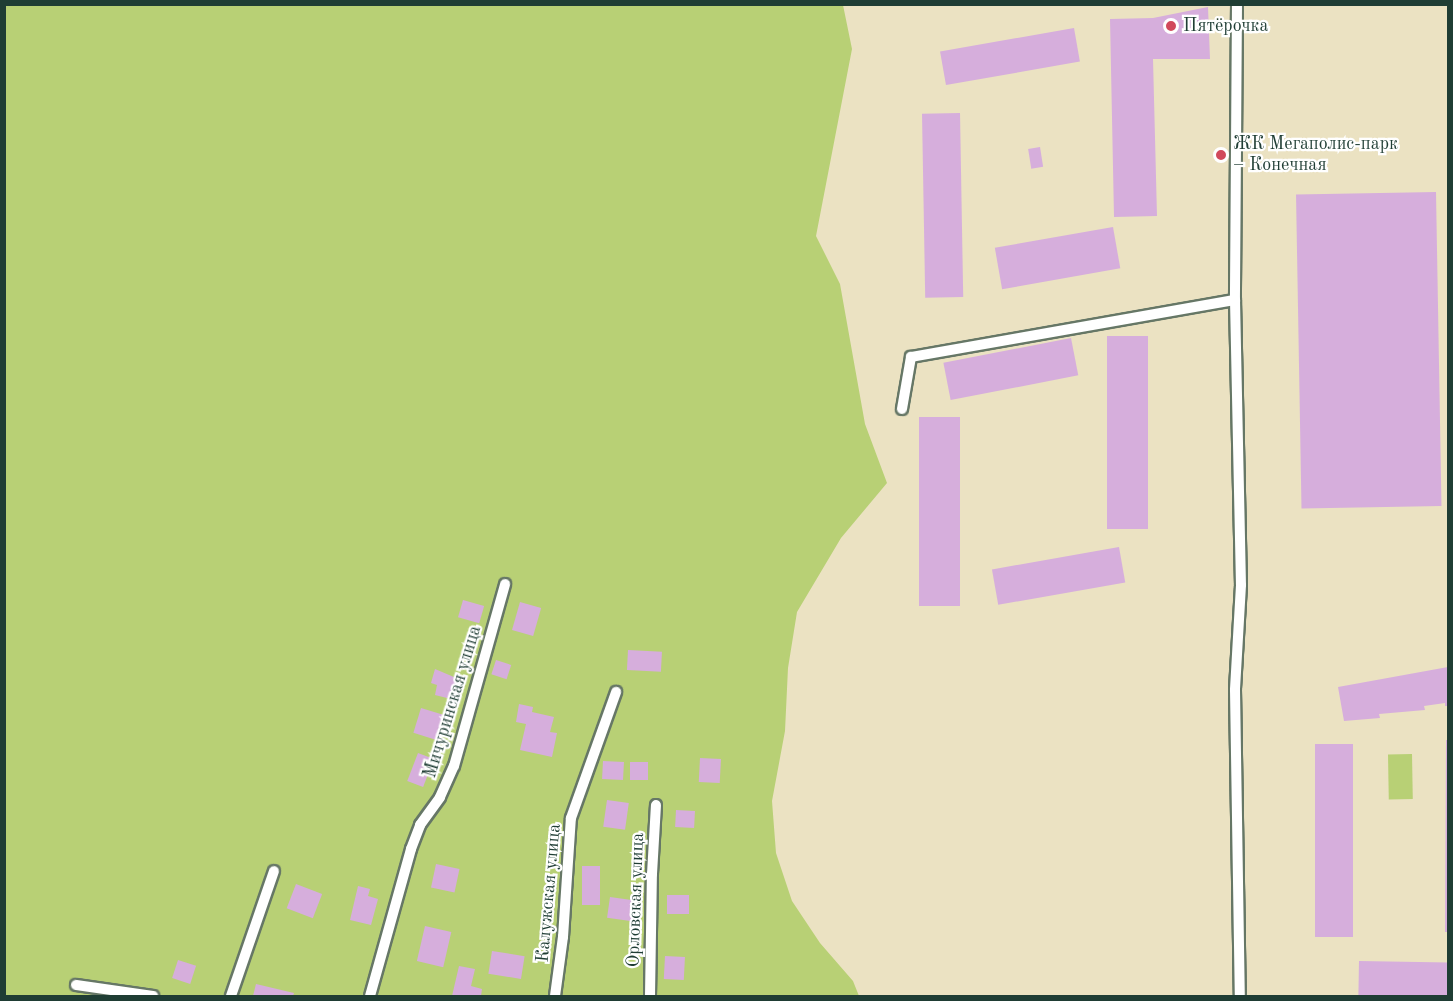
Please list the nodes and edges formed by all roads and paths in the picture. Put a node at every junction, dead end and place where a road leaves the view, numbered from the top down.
1 (1237, 4) edge
2 (1235, 300) junction
3 (902, 409) dead end
4 (505, 584) dead end
5 (616, 692) dead end
6 (656, 804) dead end
7 (274, 871) dead end
8 (76, 985) dead end
9 (153, 996) edge
10 (231, 996) edge
11 (370, 996) edge
12 (555, 996) edge
13 (650, 996) edge
14 (1240, 996) edge

1 - 2 street
2 - 3 street
2 - 14 street
4 - 11 street, Мичуринская улица
5 - 12 street, Калужская улица
6 - 13 street, Орловская улица
7 - 10 street
8 - 9 street

